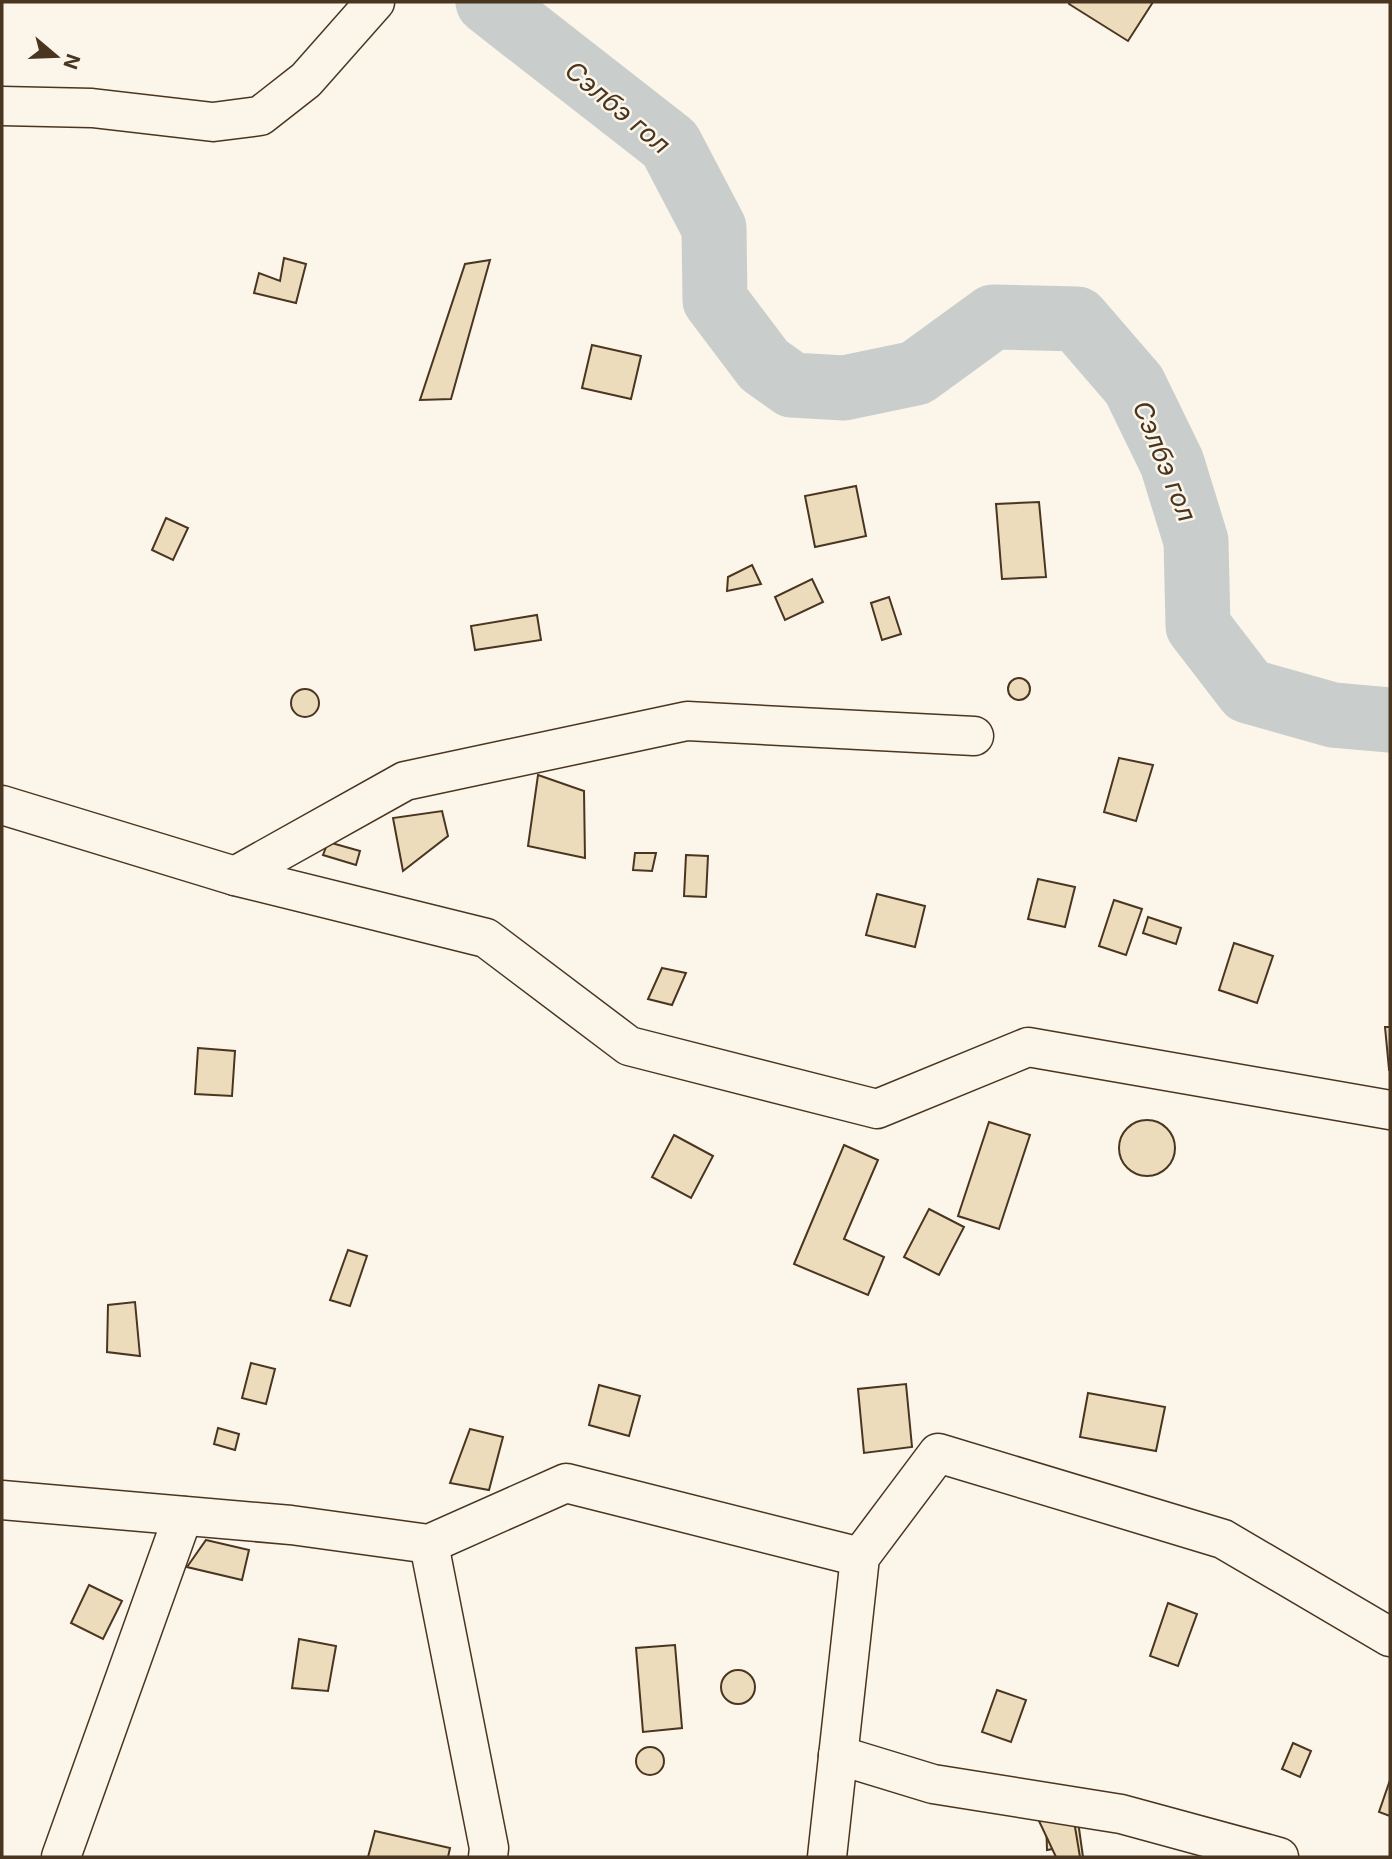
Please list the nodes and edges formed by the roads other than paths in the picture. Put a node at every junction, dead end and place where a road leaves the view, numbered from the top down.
1 (374, 2) edge
2 (2, 106) edge
3 (974, 736) dead end
4 (2, 805) edge
5 (235, 876) junction
6 (1390, 1110) edge
7 (2, 1500) edge
8 (183, 1516) junction
9 (429, 1544) junction
10 (860, 1557) junction
11 (1390, 1637) edge
12 (838, 1755) junction
13 (61, 1857) edge
14 (488, 1857) edge
15 (827, 1857) edge
16 (1279, 1857) edge

1 - 2 street
3 - 5 street
4 - 5 street
5 - 6 street
7 - 8 street
8 - 9 street
8 - 13 street
9 - 10 street
9 - 14 street
10 - 11 street
10 - 12 street
12 - 15 street
12 - 16 street

